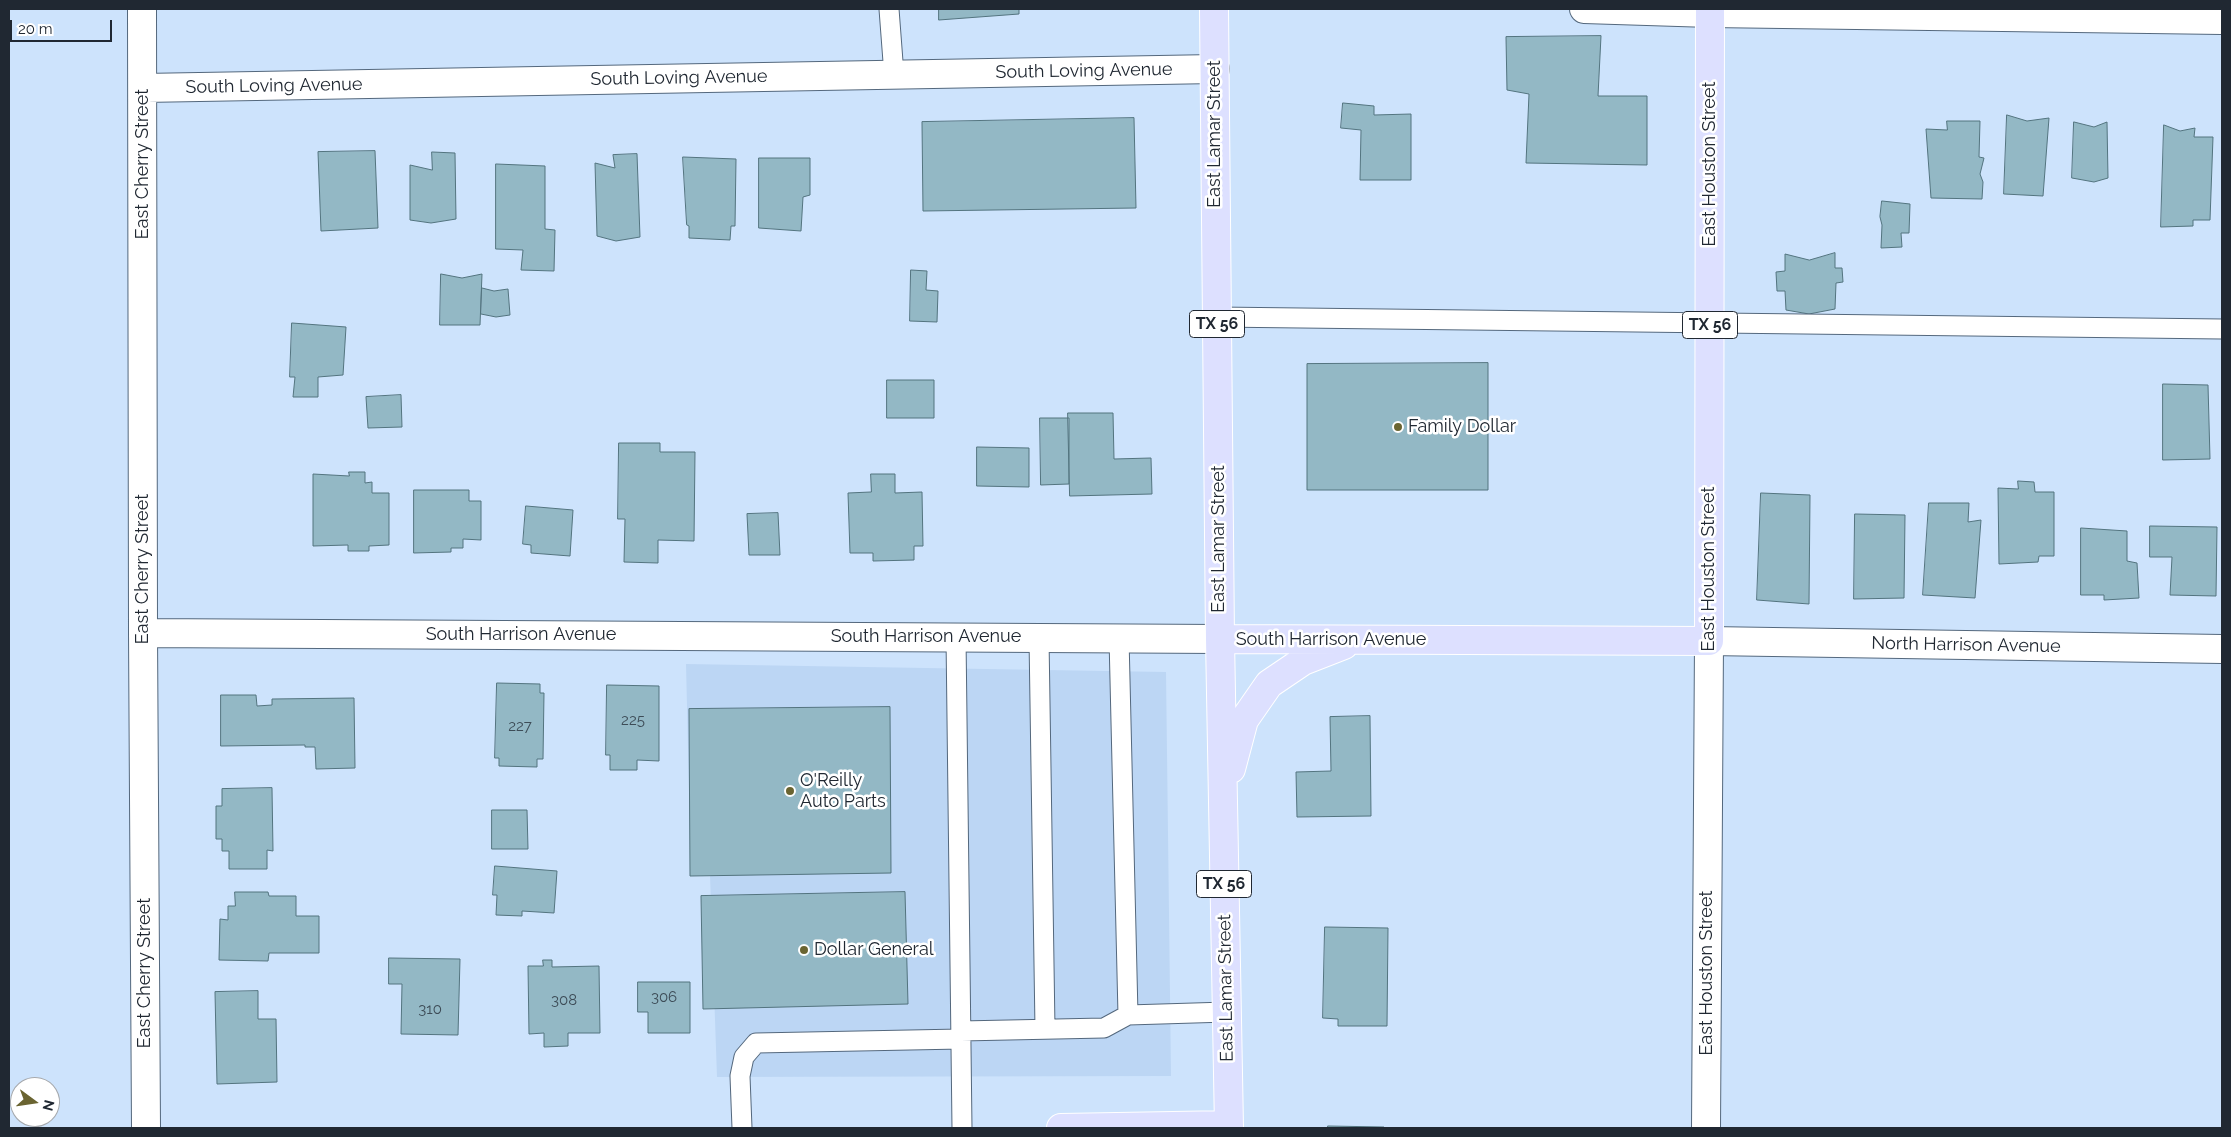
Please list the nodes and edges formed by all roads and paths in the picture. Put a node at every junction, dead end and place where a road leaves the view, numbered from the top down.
1 (142, 9) edge
2 (889, 9) edge
3 (1214, 9) edge
4 (1584, 9) edge
5 (1710, 11) edge
6 (2222, 20) edge
7 (1215, 69) junction
8 (894, 74) junction
9 (143, 88) junction
10 (1217, 317) junction
11 (1710, 323) junction
12 (2222, 329) edge
13 (143, 633) junction
14 (956, 637) junction
15 (1039, 638) junction
16 (1119, 638) junction
17 (1220, 639) junction
18 (1358, 640) junction
19 (1709, 641) junction
20 (2222, 649) edge
21 (1222, 799) junction
22 (1227, 1012) junction
23 (1128, 1015) junction
24 (1045, 1030) junction
25 (961, 1035) junction
26 (1229, 1126) edge
27 (146, 1128) edge
28 (742, 1128) edge
29 (962, 1128) edge
30 (1061, 1128) edge
31 (1706, 1128) edge

1 - 9 street, East Cherry Street
2 - 8 lane
3 - 7 main road, East Lamar Street / TX 56
4 - 5 street
5 - 6 street
5 - 11 main road, East Houston Street / TX 56
7 - 8 street, South Loving Avenue
7 - 10 main road, East Lamar Street / TX 56
8 - 9 street, South Loving Avenue
9 - 13 street, East Cherry Street
10 - 11 lane
10 - 17 main road, East Lamar Street / TX 56
11 - 12 lane
11 - 19 main road, East Houston Street / TX 56
13 - 14 street, South Harrison Avenue
13 - 27 street, East Cherry Street
14 - 15 street, South Harrison Avenue
14 - 25 lane
15 - 16 street, South Harrison Avenue
15 - 24 lane
16 - 17 street, South Harrison Avenue
16 - 23 lane
17 - 18 main road, South Harrison Avenue
17 - 21 main road, East Lamar Street / TX 56
18 - 19 main road, South Harrison Avenue
18 - 21 main road
19 - 20 street, North Harrison Avenue
19 - 31 street, East Houston Street
21 - 22 main road, East Lamar Street / TX 56
22 - 23 lane
22 - 26 main road, East Lamar Street / TX 56
23 - 24 lane
24 - 25 lane
25 - 28 lane
25 - 29 lane
26 - 30 main road

